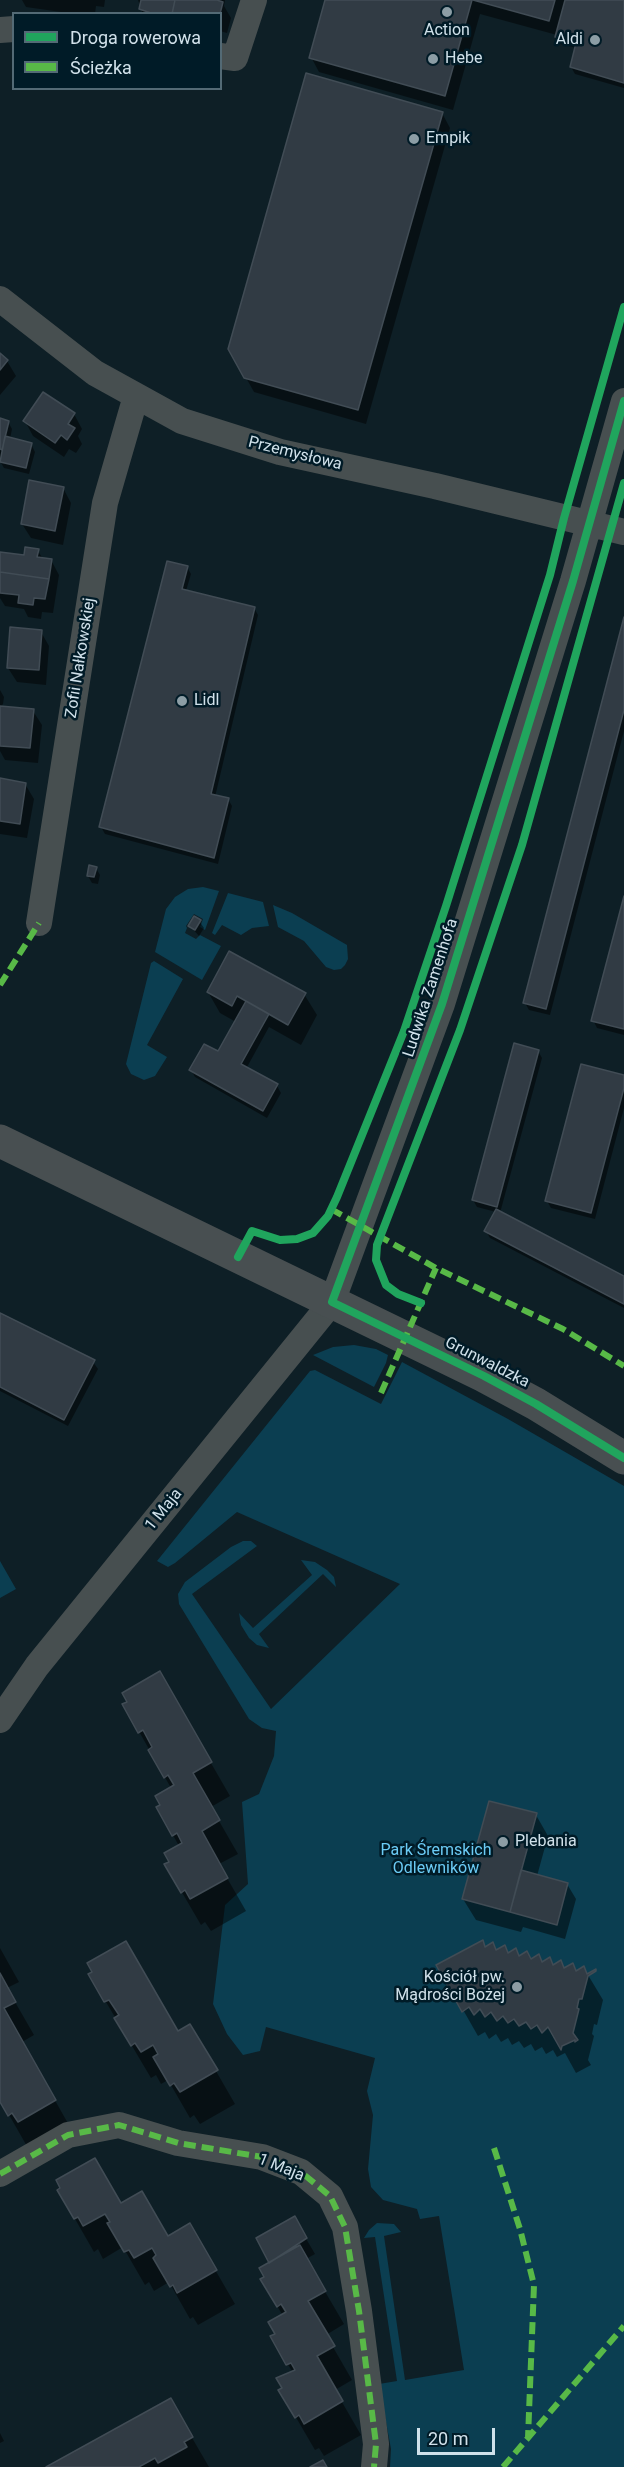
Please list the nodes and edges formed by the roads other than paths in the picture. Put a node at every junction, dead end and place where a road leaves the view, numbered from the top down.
1 (254, 0) edge
2 (222, 56) edge
3 (0, 299) edge
4 (136, 396) junction
5 (624, 401) edge
6 (589, 524) junction
7 (624, 532) edge
8 (39, 923) dead end
9 (0, 1141) edge
10 (332, 1302) junction
11 (624, 1458) edge
12 (0, 1720) edge
13 (0, 2174) edge
14 (374, 2467) edge

1 - 2 street
3 - 4 street, Przemysłowa
4 - 6 street, Przemysłowa
4 - 8 street, Zofii Nałkowskiej
5 - 6 street, Ludwika Zamenhofa
6 - 7 street, Przemysłowa
6 - 10 street, Ludwika Zamenhofa
9 - 10 main road, Grunwaldzka
10 - 11 main road, Grunwaldzka
10 - 12 street, 1 Maja
13 - 14 street, 1 Maja

